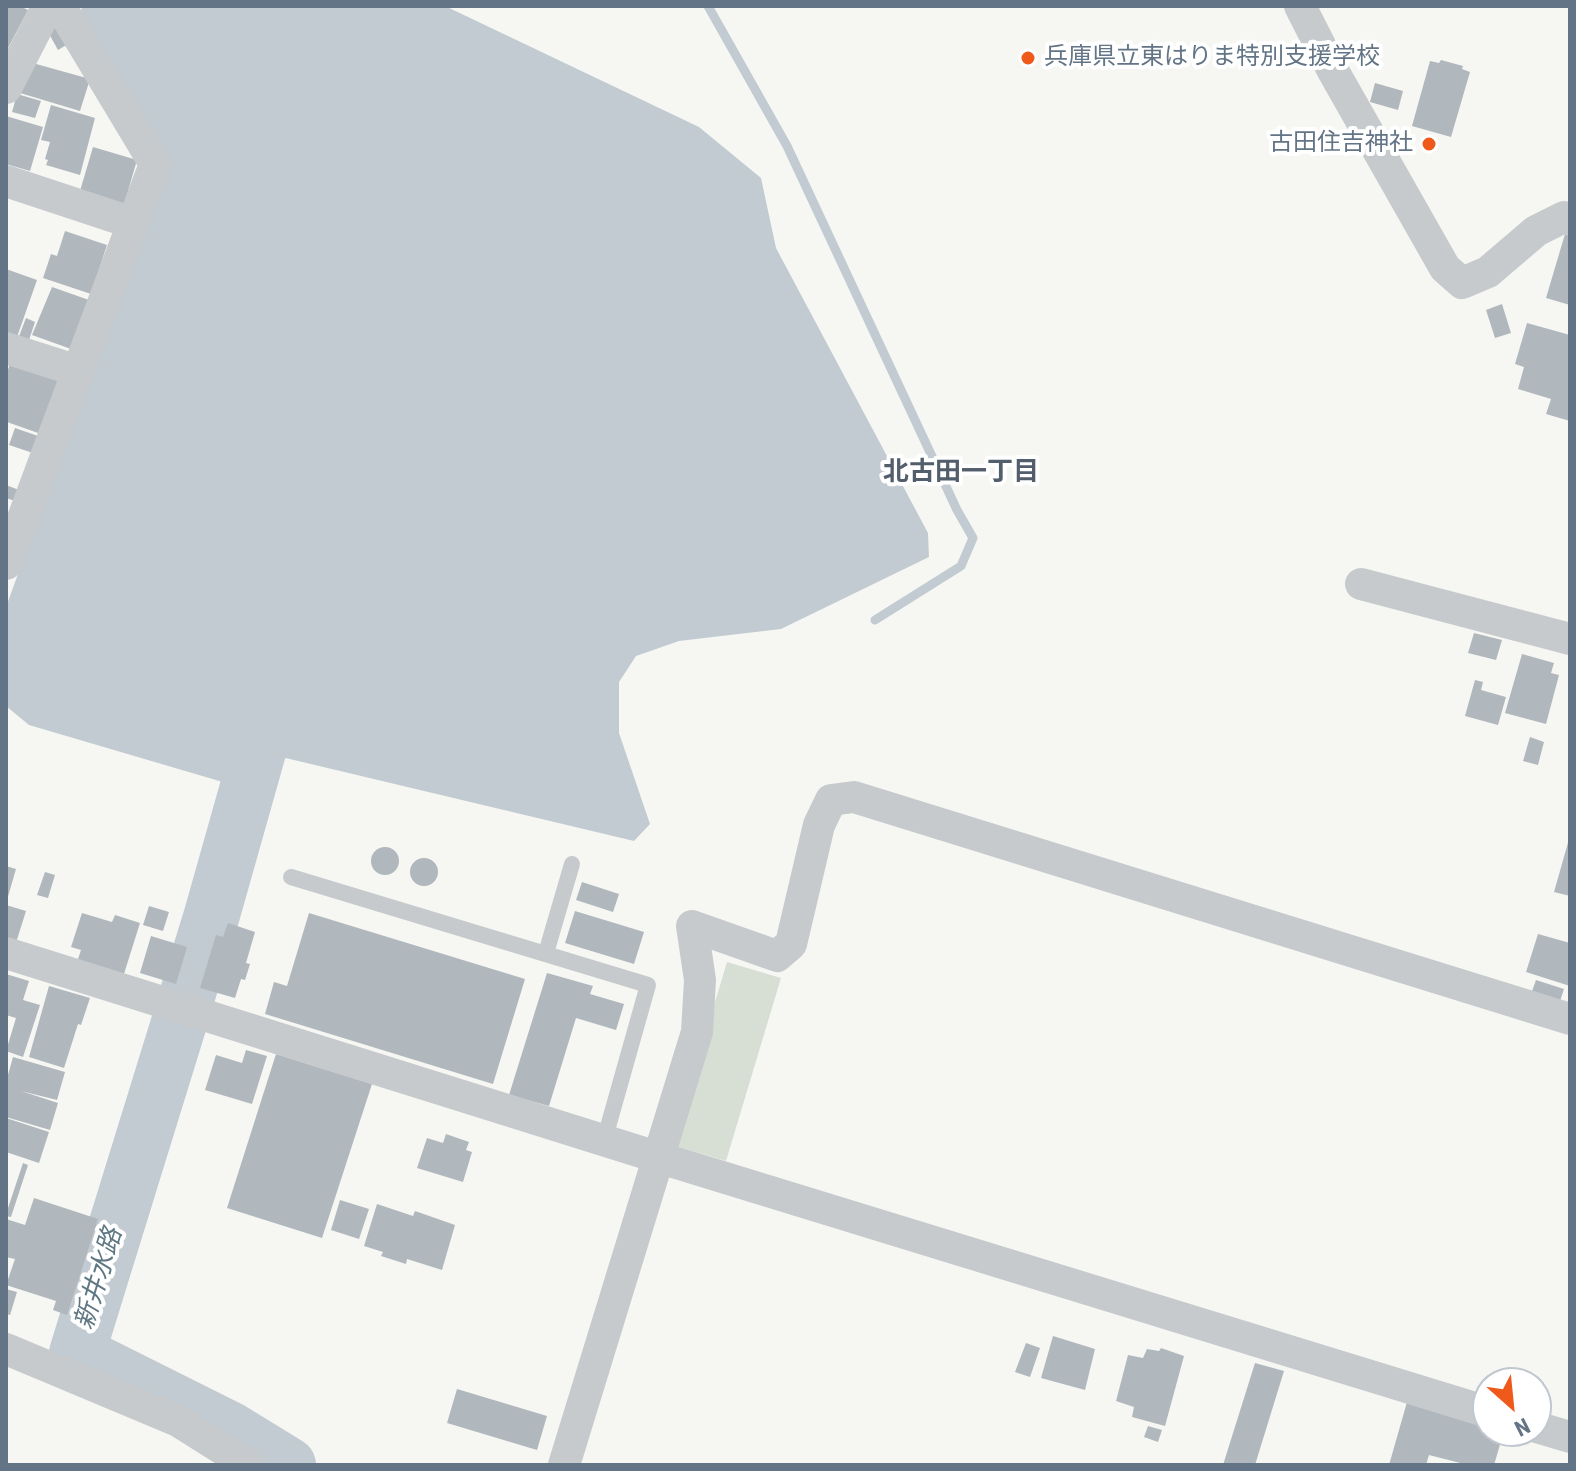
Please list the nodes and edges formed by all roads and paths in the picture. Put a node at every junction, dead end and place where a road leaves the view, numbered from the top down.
1 (48, 6) edge
2 (60, 6) edge
3 (1300, 6) edge
4 (6, 88) edge
5 (6, 181) edge
6 (1570, 219) edge
7 (133, 223) junction
8 (6, 348) edge
9 (78, 371) junction
10 (6, 564) edge
11 (1361, 584) dead end
12 (1570, 639) edge
13 (572, 864) dead end
14 (291, 877) dead end
15 (6, 953) edge
16 (546, 953) junction
17 (1570, 1019) edge
18 (604, 1141) junction
19 (657, 1157) junction
20 (6, 1349) edge
21 (1472, 1407) edge
22 (248, 1465) edge
23 (564, 1465) edge

1 - 4 street
2 - 7 street
3 - 6 street
5 - 7 street
7 - 9 street
8 - 9 street
9 - 10 street
11 - 12 street
13 - 16 lane
14 - 16 lane
15 - 18 street
16 - 18 lane
17 - 19 street
18 - 19 street
19 - 21 street
19 - 23 street
20 - 22 street

